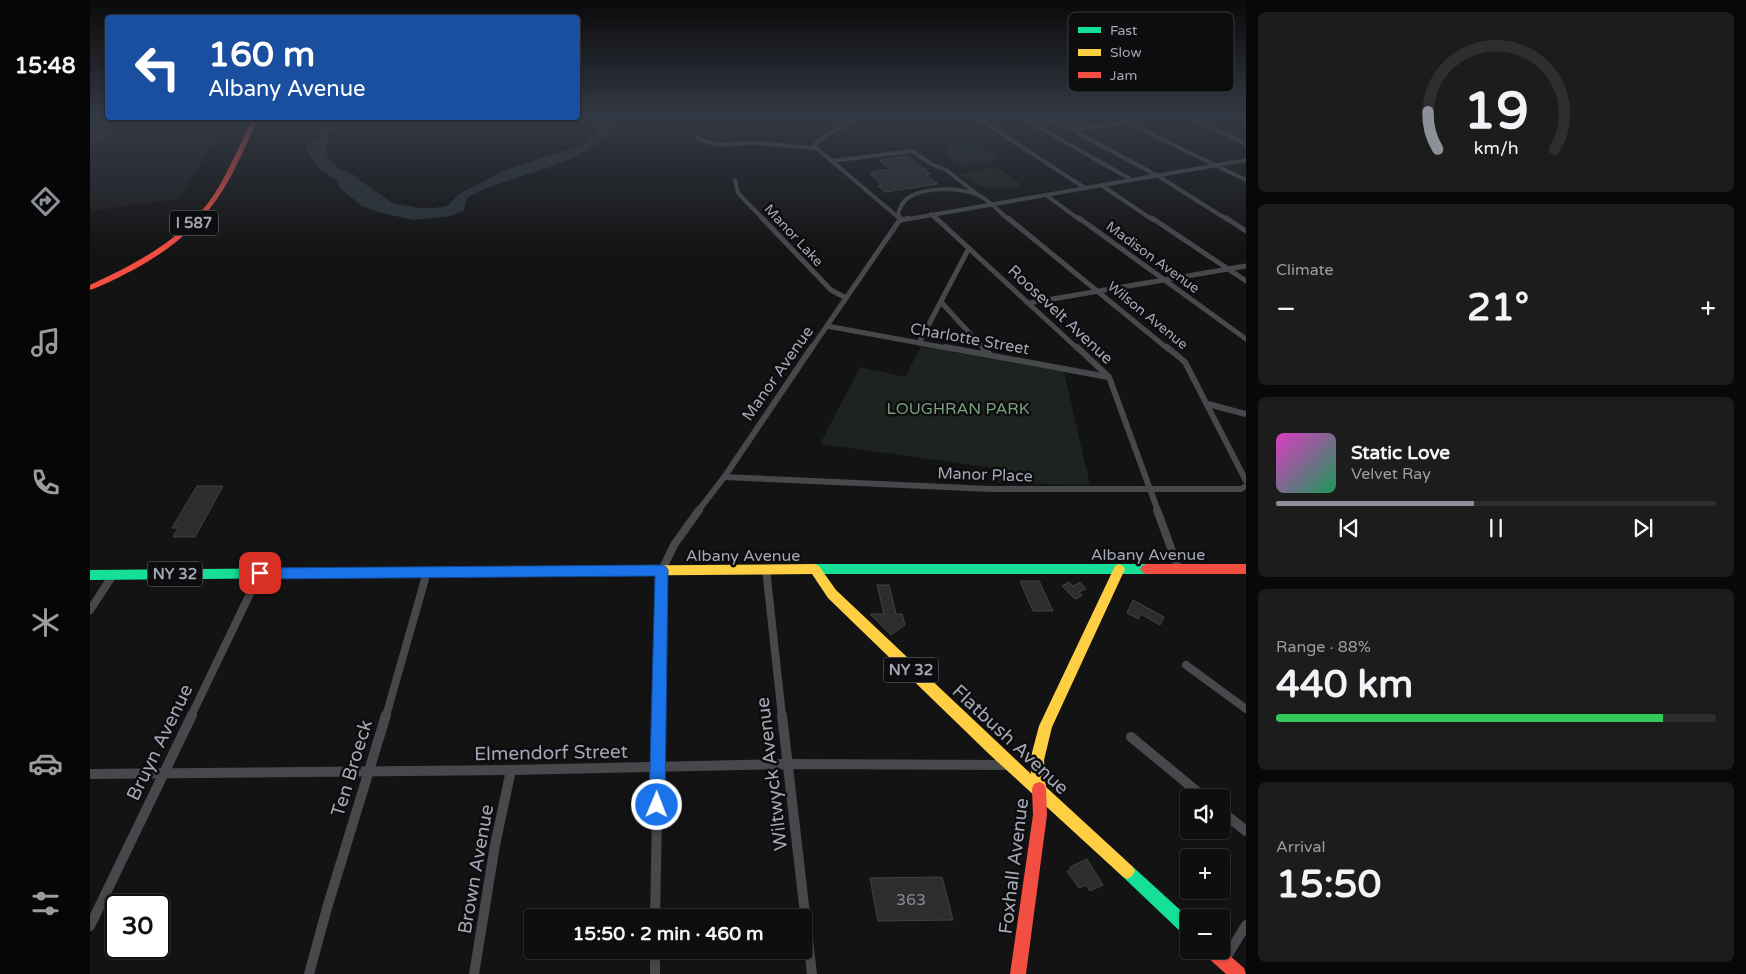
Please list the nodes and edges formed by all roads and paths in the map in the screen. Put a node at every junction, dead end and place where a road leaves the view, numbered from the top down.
1 (223, 162) edge
2 (233, 162) edge
3 (833, 162) edge
4 (928, 162) edge
5 (1046, 162) edge
6 (1101, 162) edge
7 (1133, 162) edge
8 (1210, 162) edge
9 (1234, 162) edge
10 (1217, 166) junction
11 (1158, 176) junction
12 (735, 180) dead end
13 (1132, 180) junction
14 (1246, 180) edge
15 (1101, 185) junction
16 (1085, 188) junction
17 (1046, 195) junction
18 (979, 196) junction
19 (990, 204) junction
20 (931, 214) junction
21 (902, 220) junction
22 (1246, 231) edge
23 (969, 248) junction
24 (1246, 266) edge
25 (1228, 269) junction
26 (1164, 280) junction
27 (1246, 281) edge
28 (90, 282) edge
29 (90, 288) edge
30 (1098, 292) junction
31 (846, 298) junction
32 (940, 302) junction
33 (1029, 303) junction
34 (827, 326) junction
35 (1246, 339) edge
36 (919, 343) junction
37 (990, 356) junction
38 (1109, 377) junction
39 (1208, 404) junction
40 (1246, 414) edge
41 (724, 477) junction
42 (1246, 485) edge
43 (1151, 489) junction
44 (1119, 568) junction
45 (815, 569) junction
46 (1246, 569) edge
47 (662, 570) junction
48 (766, 570) junction
49 (1179, 570) junction
50 (427, 572) junction
51 (260, 573) junction
52 (90, 575) edge
53 (113, 575) junction
54 (90, 610) edge
55 (1186, 665) dead end
56 (1246, 708) edge
57 (1131, 737) dead end
58 (787, 764) junction
59 (1012, 766) junction
60 (657, 768) junction
61 (370, 770) junction
62 (511, 770) junction
63 (164, 773) junction
64 (90, 774) edge
65 (1194, 789) edge
66 (1039, 790) junction
67 (1230, 818) edge
68 (1246, 831) edge
69 (656, 909) edge
70 (1180, 920) edge
71 (1246, 925) edge
72 (90, 926) edge
73 (655, 959) edge
74 (1224, 961) joint
75 (309, 974) edge
76 (474, 974) edge
77 (655, 974) edge
78 (812, 974) edge
79 (1018, 974) edge
80 (1238, 974) edge

1 - 28 main road, I 587
2 - 29 main road, I 587
3 - 21 street
4 - 18 street, Wilson Avenue
5 - 16 street
6 - 13 street
7 - 11 street
8 - 10 street
9 - 10 street
10 - 11 street
10 - 14 street
11 - 13 street
11 - 22 street
12 - 31 street, Manor Lake
13 - 15 street
15 - 16 street
15 - 25 street
16 - 17 street
17 - 19 street
17 - 26 street, Madison Avenue
18 - 19 street, Wilson Avenue
18 - 21 street
19 - 20 street
19 - 30 street, Wilson Avenue
20 - 21 street
20 - 23 street, Roosevelt Avenue
21 - 31 street, Manor Avenue
23 - 32 street
23 - 33 street, Roosevelt Avenue
24 - 25 street
25 - 26 street
25 - 27 street
26 - 30 street
26 - 35 street, Madison Avenue
30 - 33 street
30 - 39 street, Wilson Avenue
31 - 34 street, Manor Avenue
32 - 36 street
32 - 37 street
33 - 38 street, Roosevelt Avenue
34 - 36 street, Charlotte Street
34 - 41 street, Manor Avenue
36 - 37 street, Charlotte Street
37 - 38 street, Charlotte Street
38 - 43 street, Roosevelt Avenue
39 - 40 street
39 - 42 street, Wilson Avenue
41 - 43 street, Manor Place
41 - 47 street, Manor Avenue
42 - 43 street, Manor Place
43 - 49 street, Roosevelt Avenue
44 - 45 main road, Albany Avenue
44 - 49 main road, Albany Avenue
44 - 66 main road, Foxhall Avenue
45 - 48 main road, Albany Avenue / NY 32
45 - 59 main road, Flatbush Avenue / NY 32
46 - 49 main road, Albany Avenue
47 - 48 main road, Albany Avenue / NY 32
47 - 50 main road, Albany Avenue / NY 32
47 - 60 street
48 - 58 street, Wiltwyck Avenue
50 - 51 main road, Albany Avenue / NY 32
50 - 61 street, Ten Broeck
51 - 53 main road, Albany Avenue / NY 32
51 - 63 street, Bruyn Avenue
52 - 53 main road, Albany Avenue / NY 32
53 - 54 street
55 - 56 street
57 - 65 street
58 - 59 street, Elmendorf Street
58 - 60 street, Elmendorf Street
58 - 78 street, Wiltwyck Avenue
59 - 66 main road, Flatbush Avenue / NY 32
60 - 62 street, Elmendorf Street
60 - 69 street
61 - 62 street, Elmendorf Street
61 - 63 street, Elmendorf Street
61 - 75 street, Ten Broeck
62 - 76 street, Brown Avenue
63 - 64 street, Elmendorf Street
63 - 72 street, Bruyn Avenue
66 - 70 main road, Flatbush Avenue / NY 32
66 - 79 main road, Foxhall Avenue
67 - 68 street
71 - 74 street
73 - 77 street
74 - 80 main road

